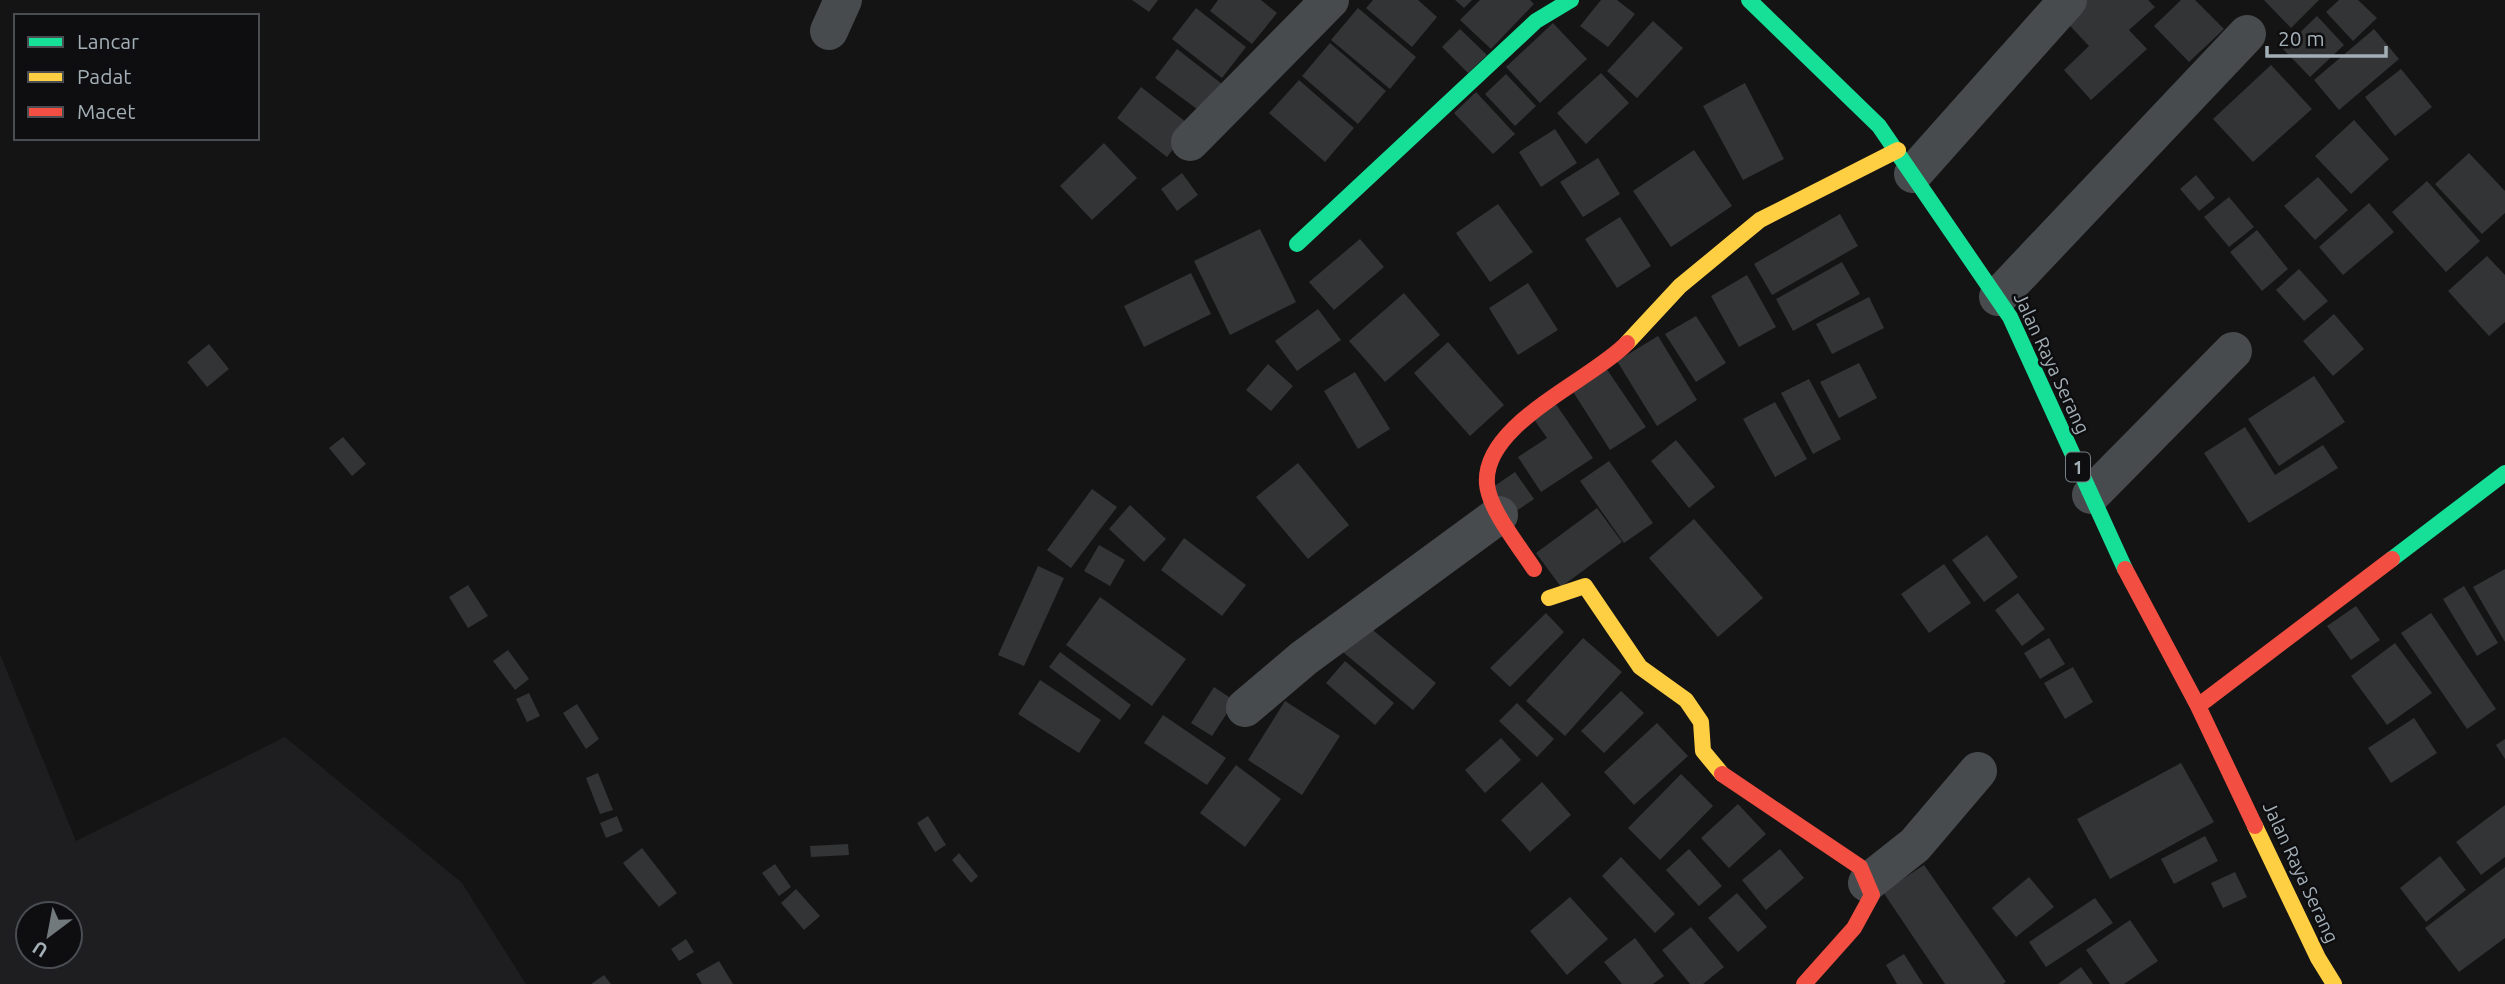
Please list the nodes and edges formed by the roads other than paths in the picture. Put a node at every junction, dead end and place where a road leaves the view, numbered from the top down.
1 (1330, 0) edge
2 (1571, 0) edge
3 (1749, 0) edge
4 (2068, 0) edge
5 (2247, 34) dead end
6 (1190, 142) dead end
7 (1906, 162) junction
8 (1297, 244) dead end
9 (1998, 297) junction
10 (2233, 351) dead end
11 (2505, 473) edge
12 (2091, 495) junction
13 (1499, 515) junction
14 (1534, 569) dead end
15 (1549, 598) dead end
16 (2198, 706) junction
17 (1245, 708) dead end
18 (1978, 771) dead end
19 (1867, 883) junction
20 (1804, 984) edge
21 (2334, 984) edge

1 - 6 street
2 - 8 main road
3 - 7 main road, Jalan Raya Serang / 1
4 - 7 street
5 - 9 street
7 - 9 main road, Jalan Raya Serang / 1
7 - 13 main road
9 - 12 main road, Jalan Raya Serang / 1
10 - 12 street
11 - 16 main road
12 - 16 main road, Jalan Raya Serang / 1
13 - 14 main road
13 - 17 street
15 - 19 main road
16 - 21 main road, Jalan Raya Serang / 1
18 - 19 street
19 - 20 main road

